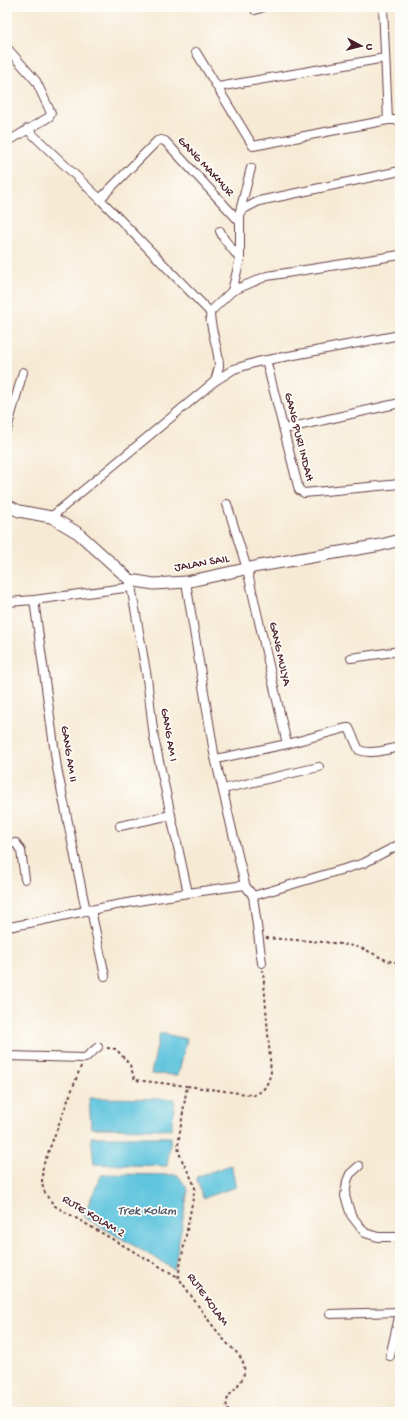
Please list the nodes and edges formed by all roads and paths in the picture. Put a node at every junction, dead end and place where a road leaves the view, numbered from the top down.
1 (263, 7) edge
2 (383, 7) edge
3 (255, 10) dead end
4 (7, 48) edge
5 (196, 52) dead end
6 (385, 58) junction
7 (218, 87) junction
8 (388, 120) junction
9 (400, 120) edge
10 (27, 129) junction
11 (7, 142) edge
12 (251, 168) dead end
13 (400, 171) edge
14 (100, 199) junction
15 (240, 211) junction
16 (240, 222) junction
17 (220, 231) dead end
18 (400, 254) edge
19 (240, 259) junction
20 (232, 291) junction
21 (210, 312) junction
22 (400, 335) edge
23 (266, 360) junction
24 (22, 372) dead end
25 (215, 382) junction
26 (400, 403) edge
27 (7, 429) edge
28 (284, 430) junction
29 (400, 484) edge
30 (227, 504) dead end
31 (7, 505) edge
32 (51, 517) junction
33 (400, 540) edge
34 (247, 569) junction
35 (186, 582) junction
36 (131, 583) junction
37 (34, 600) junction
38 (7, 602) edge
39 (400, 651) edge
40 (351, 658) dead end
41 (286, 744) junction
42 (400, 747) edge
43 (216, 760) junction
44 (319, 767) dead end
45 (223, 789) junction
46 (171, 815) junction
47 (120, 826) dead end
48 (7, 842) edge
49 (400, 844) edge
50 (25, 879) dead end
51 (245, 885) junction
52 (188, 893) junction
53 (253, 896) junction
54 (88, 910) junction
55 (7, 927) edge
56 (259, 938) junction
57 (400, 962) edge
58 (262, 963) joint
59 (105, 976) dead end
60 (98, 1047) joint
61 (7, 1056) edge
62 (85, 1058) junction
63 (187, 1086) junction
64 (359, 1166) dead end
65 (400, 1237) edge
66 (178, 1277) junction
67 (400, 1313) edge
68 (330, 1314) dead end
69 (390, 1356) dead end
70 (229, 1412) edge

1 - 3 street
2 - 6 street
4 - 10 street
5 - 7 street
6 - 7 street
6 - 8 street
7 - 8 street
8 - 9 street
10 - 11 street
10 - 14 street
12 - 15 street
13 - 15 street
14 - 16 street, GANG MAKMUR
14 - 21 street
15 - 16 street
16 - 19 street
17 - 19 street
18 - 20 street
19 - 20 street
20 - 21 street
21 - 25 street
22 - 23 street
23 - 25 street
23 - 28 street, GANG PURI INDAH
24 - 27 street
25 - 32 street
26 - 28 street
28 - 29 street, GANG PURI INDAH
30 - 34 street, GANG MULYA
31 - 32 street
32 - 36 street
33 - 34 street, JALAN SAIL
34 - 35 street, JALAN SAIL
34 - 41 street, GANG MULYA
35 - 36 street, JALAN SAIL
35 - 43 street
36 - 37 street
36 - 46 street, GANG AM I
37 - 38 street
37 - 54 street, GANG AM II
39 - 40 street
41 - 42 street
41 - 43 street
43 - 45 street
44 - 45 street
45 - 51 street
46 - 47 street
46 - 52 street, GANG AM I
48 - 50 street
49 - 53 street
51 - 52 street
51 - 53 street
52 - 54 street
53 - 56 street
54 - 55 street
54 - 59 street, GANG AM II
56 - 57 path
56 - 58 street
58 - 63 path
60 - 62 street
60 - 63 path
61 - 62 street
62 - 66 path, RUTE KOLAM 2
63 - 66 path, RUTE KOLAM
64 - 65 street
66 - 70 path, RUTE KOLAM
67 - 68 street
67 - 69 street

